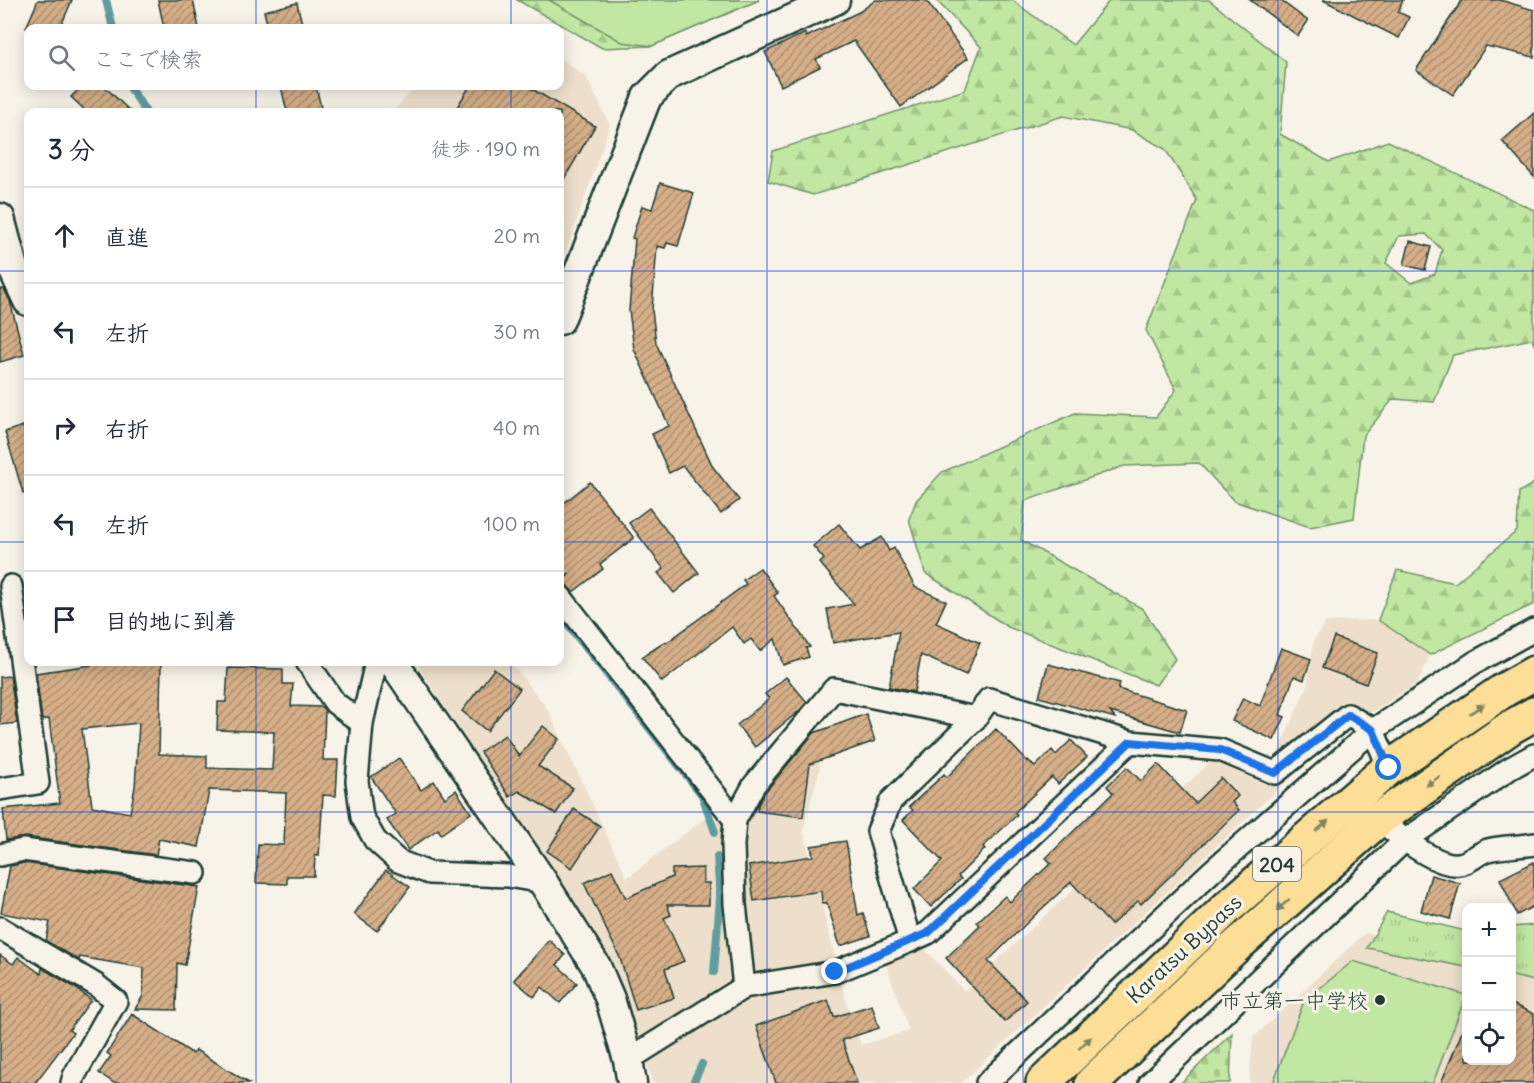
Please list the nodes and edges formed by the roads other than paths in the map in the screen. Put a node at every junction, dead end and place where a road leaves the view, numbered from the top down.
1 (835, 0) edge
2 (0, 218) edge
3 (24, 292) edge
4 (564, 310) edge
5 (13, 586) edge
6 (564, 601) edge
7 (1534, 630) edge
8 (310, 666) edge
9 (375, 666) edge
10 (396, 666) edge
11 (1534, 673) edge
12 (1534, 714) edge
13 (976, 718) junction
14 (362, 723) junction
15 (1373, 730) junction
16 (1130, 742) junction
17 (1534, 755) edge
18 (1389, 768) junction
19 (0, 789) edge
20 (1378, 819) junction
21 (735, 820) junction
22 (1404, 841) junction
23 (1534, 844) edge
24 (0, 855) edge
25 (195, 873) dead end
26 (543, 882) junction
27 (0, 928) edge
28 (910, 941) junction
29 (744, 987) junction
30 (630, 1071) edge
31 (77, 1081) edge
32 (987, 1083) edge
33 (1042, 1083) edge
34 (1092, 1083) edge
35 (1150, 1083) edge

1 - 4 street
2 - 3 street
5 - 19 street
6 - 21 street
7 - 15 street
8 - 14 street
9 - 14 street
10 - 26 street
18 -> 11 highway, Karatsu Bypass / 204
12 -> 20 highway, Karatsu Bypass / 204
13 - 16 street
13 - 21 street
13 - 28 street
14 - 26 street
15 - 16 street
15 - 18 street
15 - 32 street
16 - 28 street
17 - 22 street
33 -> 18 highway, Karatsu Bypass / 204
20 - 22 street
20 -> 34 highway, Karatsu Bypass / 204
21 - 29 street
22 - 23 street
22 - 35 street
24 - 25 street
26 - 30 street
27 - 31 street
28 - 29 street
29 - 30 street

